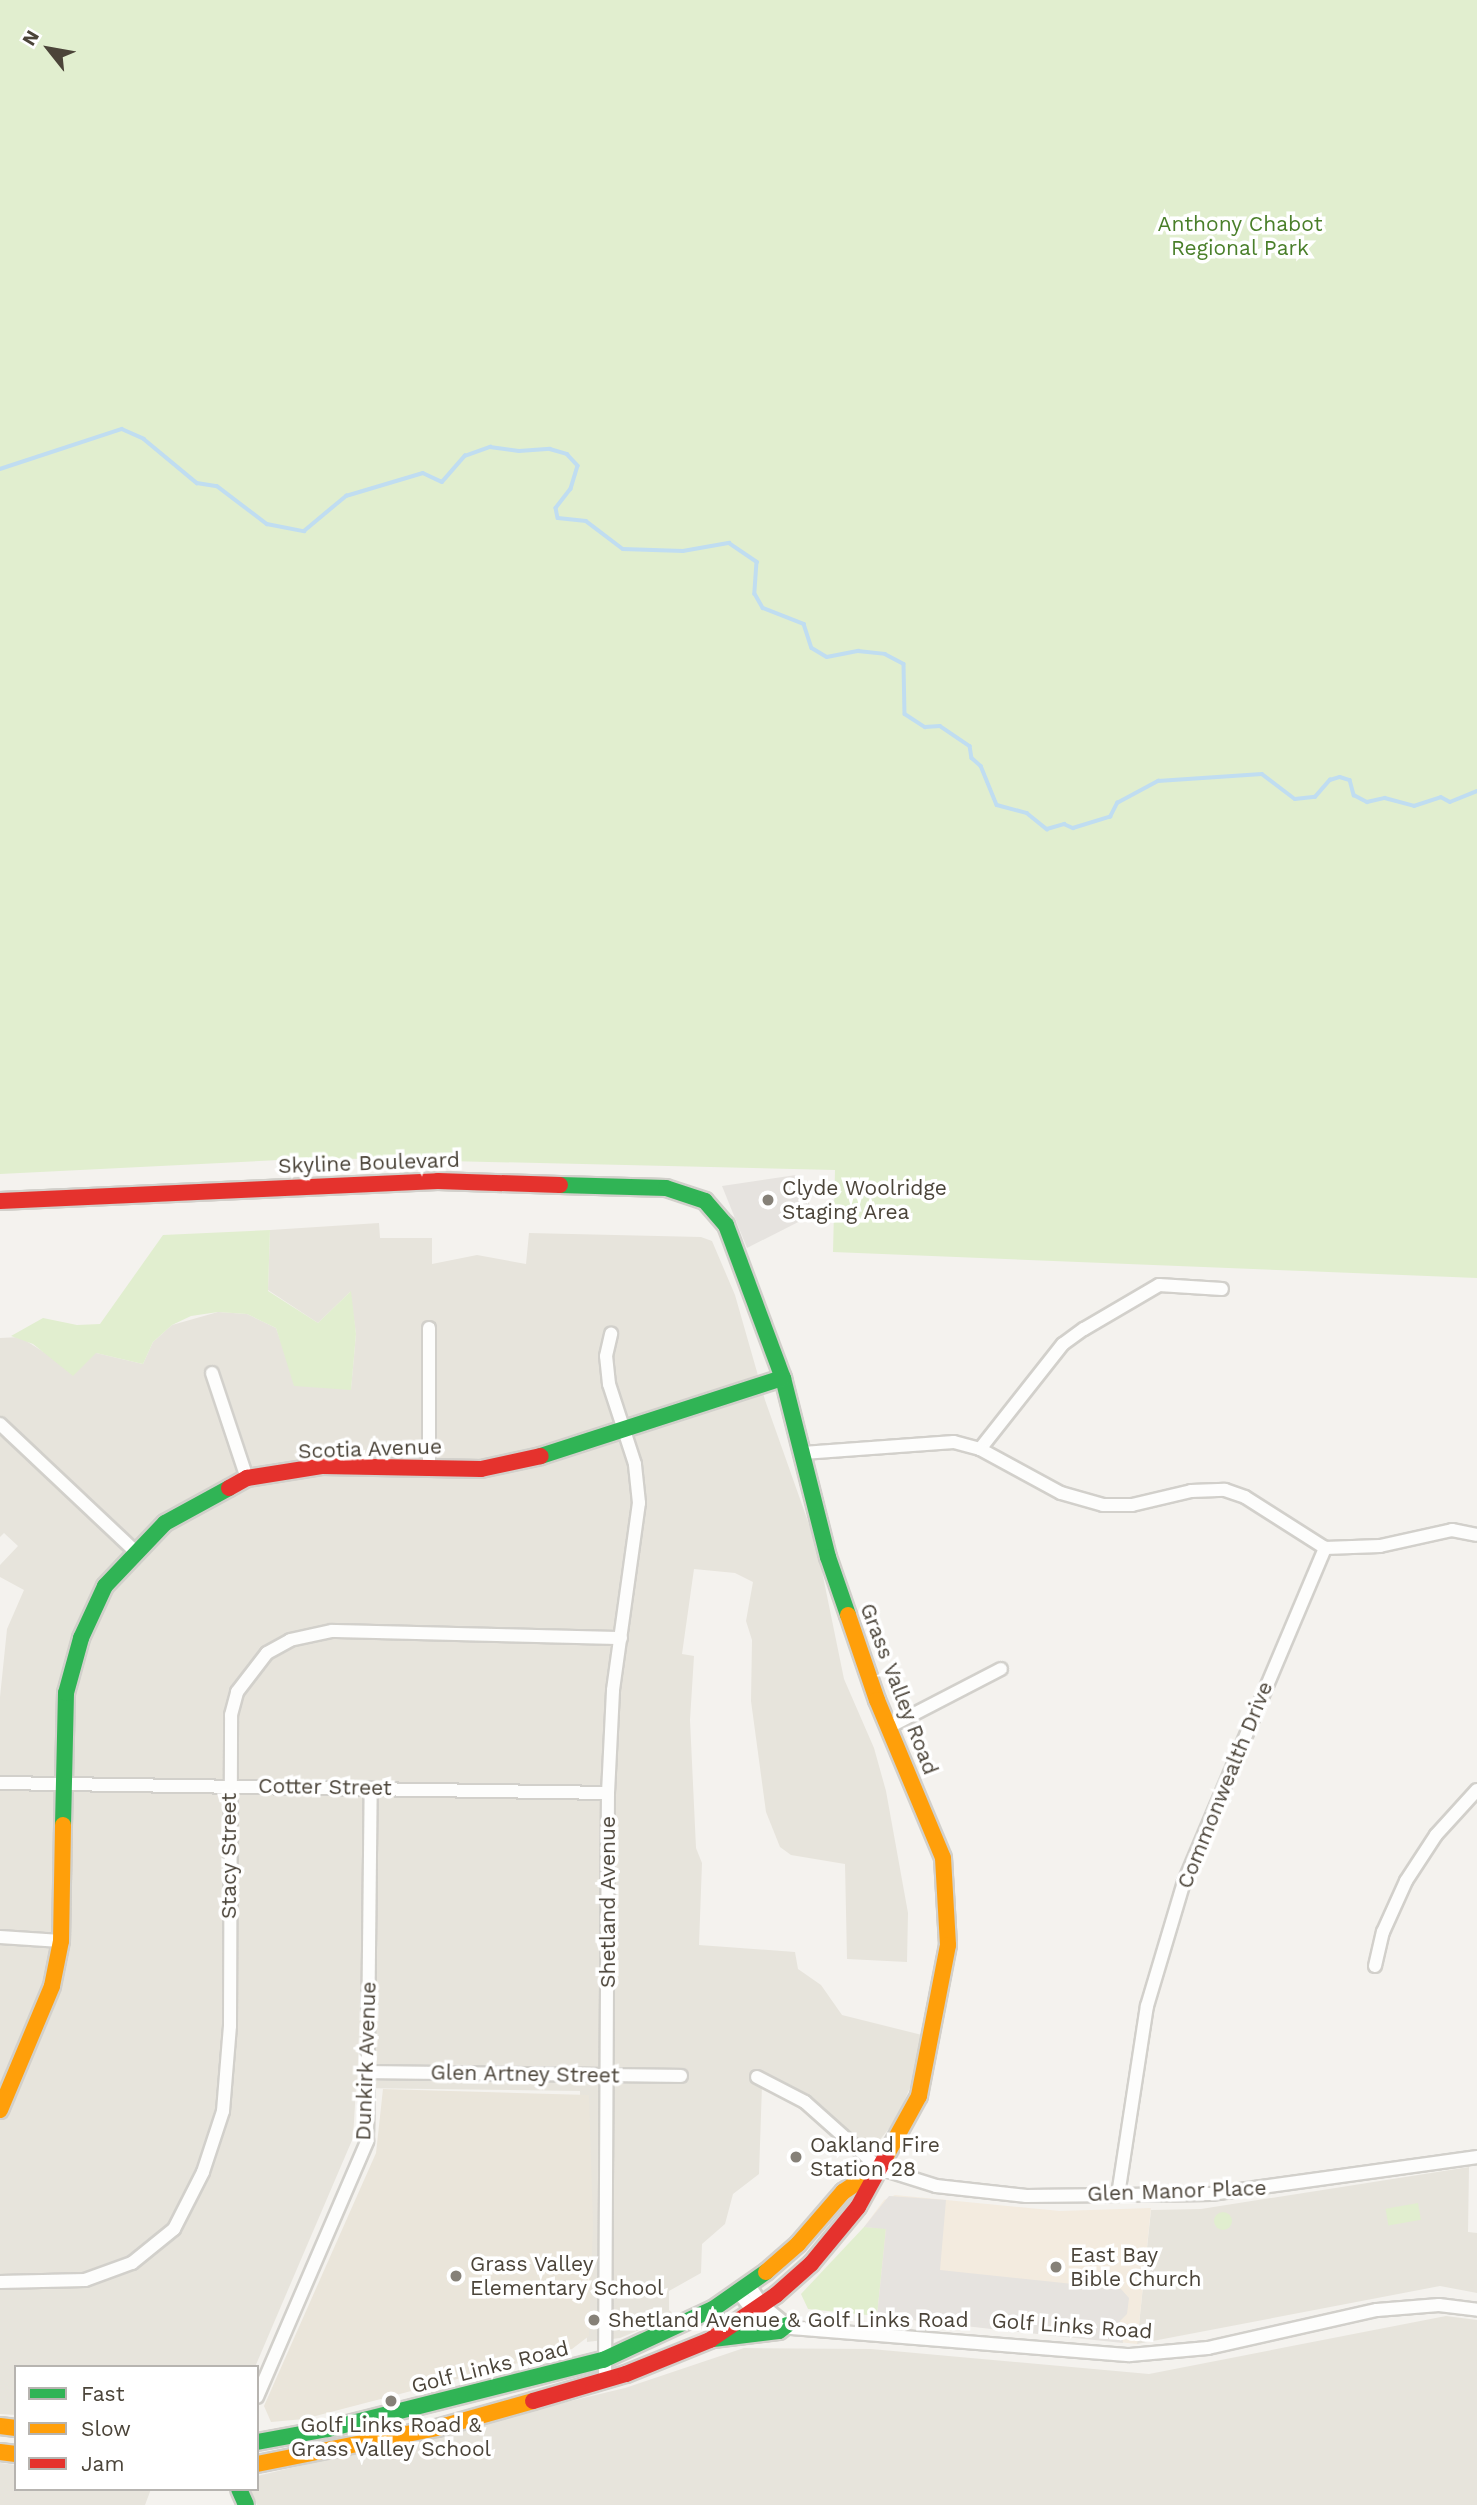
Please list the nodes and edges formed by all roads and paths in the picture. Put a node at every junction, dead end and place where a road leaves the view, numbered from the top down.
1 (0, 1201) edge
2 (726, 1225) joint
3 (1222, 1289) dead end
4 (429, 1328) dead end
5 (611, 1334) dead end
6 (212, 1373) dead end
7 (783, 1378) junction
8 (0, 1424) edge
9 (624, 1428) junction
10 (980, 1449) junction
11 (803, 1453) junction
12 (429, 1466) junction
13 (247, 1478) junction
14 (1477, 1535) edge
15 (1325, 1548) junction
16 (136, 1552) junction
17 (621, 1638) junction
18 (1001, 1668) dead end
19 (889, 1727) junction
20 (0, 1783) edge
21 (63, 1786) junction
22 (228, 1786) junction
23 (371, 1788) junction
24 (1477, 1790) edge
25 (608, 1793) junction
26 (0, 1937) edge
27 (61, 1941) junction
28 (1375, 1966) dead end
29 (369, 2072) junction
30 (607, 2075) junction
31 (681, 2076) dead end
32 (757, 2077) dead end
33 (0, 2110) edge
34 (1477, 2157) edge
35 (879, 2168) junction
36 (1118, 2195) junction
37 (0, 2283) edge
38 (744, 2289) junction
39 (757, 2308) junction
40 (1477, 2310) edge
41 (787, 2325) junction
42 (710, 2340) junction
43 (603, 2360) junction
44 (605, 2380) junction
45 (259, 2392) edge
46 (259, 2442) edge
47 (259, 2464) edge

1 - 2 main road, Skyline Boulevard
2 - 7 main road, Grass Valley Road
3 - 10 street
4 - 12 street
5 - 9 street, Shetland Avenue
6 - 13 street
7 - 9 main road, Scotia Avenue
7 - 11 main road, Grass Valley Road
8 - 16 street
9 - 12 main road, Scotia Avenue
9 - 17 street, Shetland Avenue
10 - 11 street
10 - 15 street
11 - 19 main road, Grass Valley Road
12 - 13 main road, Scotia Avenue
13 - 16 main road, Scotia Avenue
14 - 15 street
15 - 36 street, Commonwealth Drive
16 - 21 main road, Scotia Avenue
17 - 22 street, Stacy Street
17 - 25 street, Shetland Avenue
18 - 19 street
19 - 35 main road, Grass Valley Road
20 - 21 street, Cotter Street
21 - 22 street, Cotter Street
21 - 27 main road, Scotia Avenue
22 - 23 street, Cotter Street
22 - 37 street, Stacy Street
23 - 25 street, Cotter Street
23 - 29 street, Dunkirk Avenue
24 - 28 street
25 - 30 street, Shetland Avenue
26 - 27 street
27 - 33 main road, Scotia Avenue
29 - 30 street, Glen Artney Street
29 - 45 street, Dunkirk Avenue
30 - 31 street, Glen Artney Street
30 - 43 street, Shetland Avenue
32 - 35 street
34 - 36 street, Glen Manor Place
35 - 36 street, Glen Manor Place
35 - 38 main road, Grass Valley Road
35 - 39 main road, Grass Valley Road
38 - 39 street
38 - 43 main road, Golf Links Road
39 - 41 street, Golf Links Road
39 - 42 main road, Golf Links Road
40 - 41 street, Golf Links Road
41 - 42 main road
42 - 44 main road, Golf Links Road
43 - 44 street, Shetland Avenue
43 - 46 main road, Golf Links Road
44 - 47 main road, Golf Links Road

